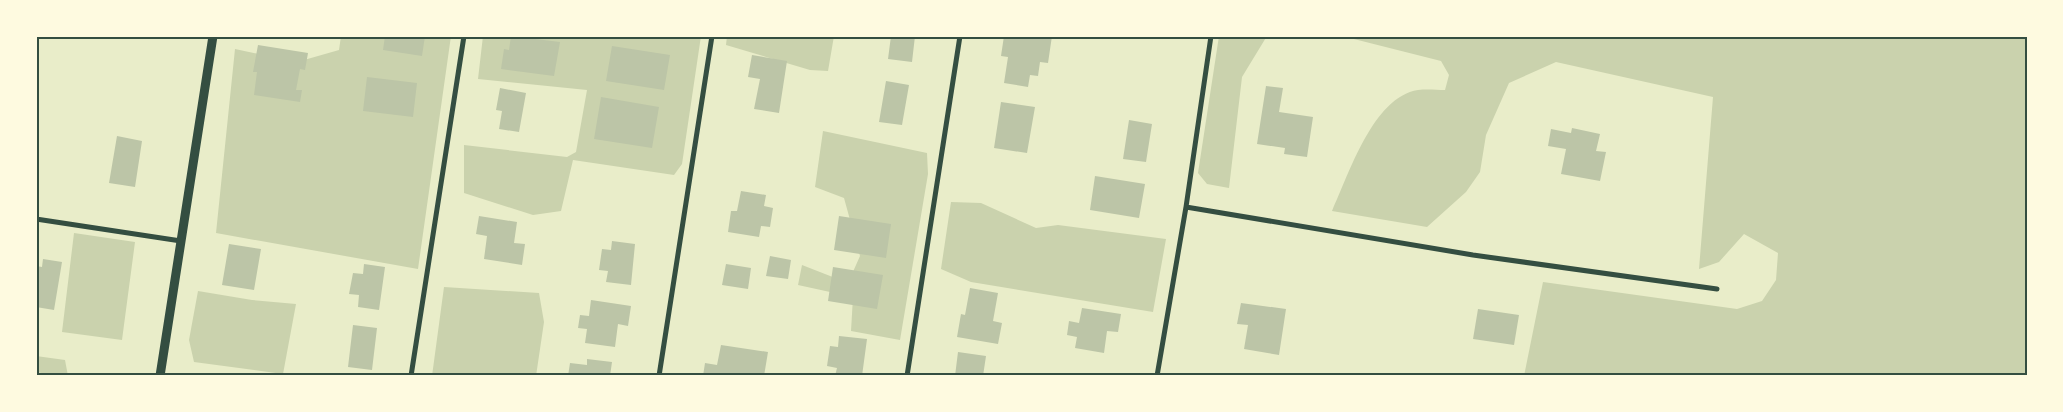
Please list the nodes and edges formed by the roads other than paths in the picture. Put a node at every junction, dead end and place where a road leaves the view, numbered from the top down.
1 (213, 36) edge
2 (464, 36) edge
3 (712, 36) edge
4 (960, 36) edge
5 (1211, 36) edge
6 (1186, 207) junction
7 (36, 219) edge
8 (181, 241) junction
9 (1717, 289) dead end
10 (160, 376) edge
11 (411, 376) edge
12 (659, 376) edge
13 (907, 376) edge
14 (1157, 376) edge

1 - 8 street
2 - 11 street
3 - 12 street
4 - 13 street
5 - 6 street
6 - 9 street
6 - 14 street
7 - 8 street
8 - 10 street

